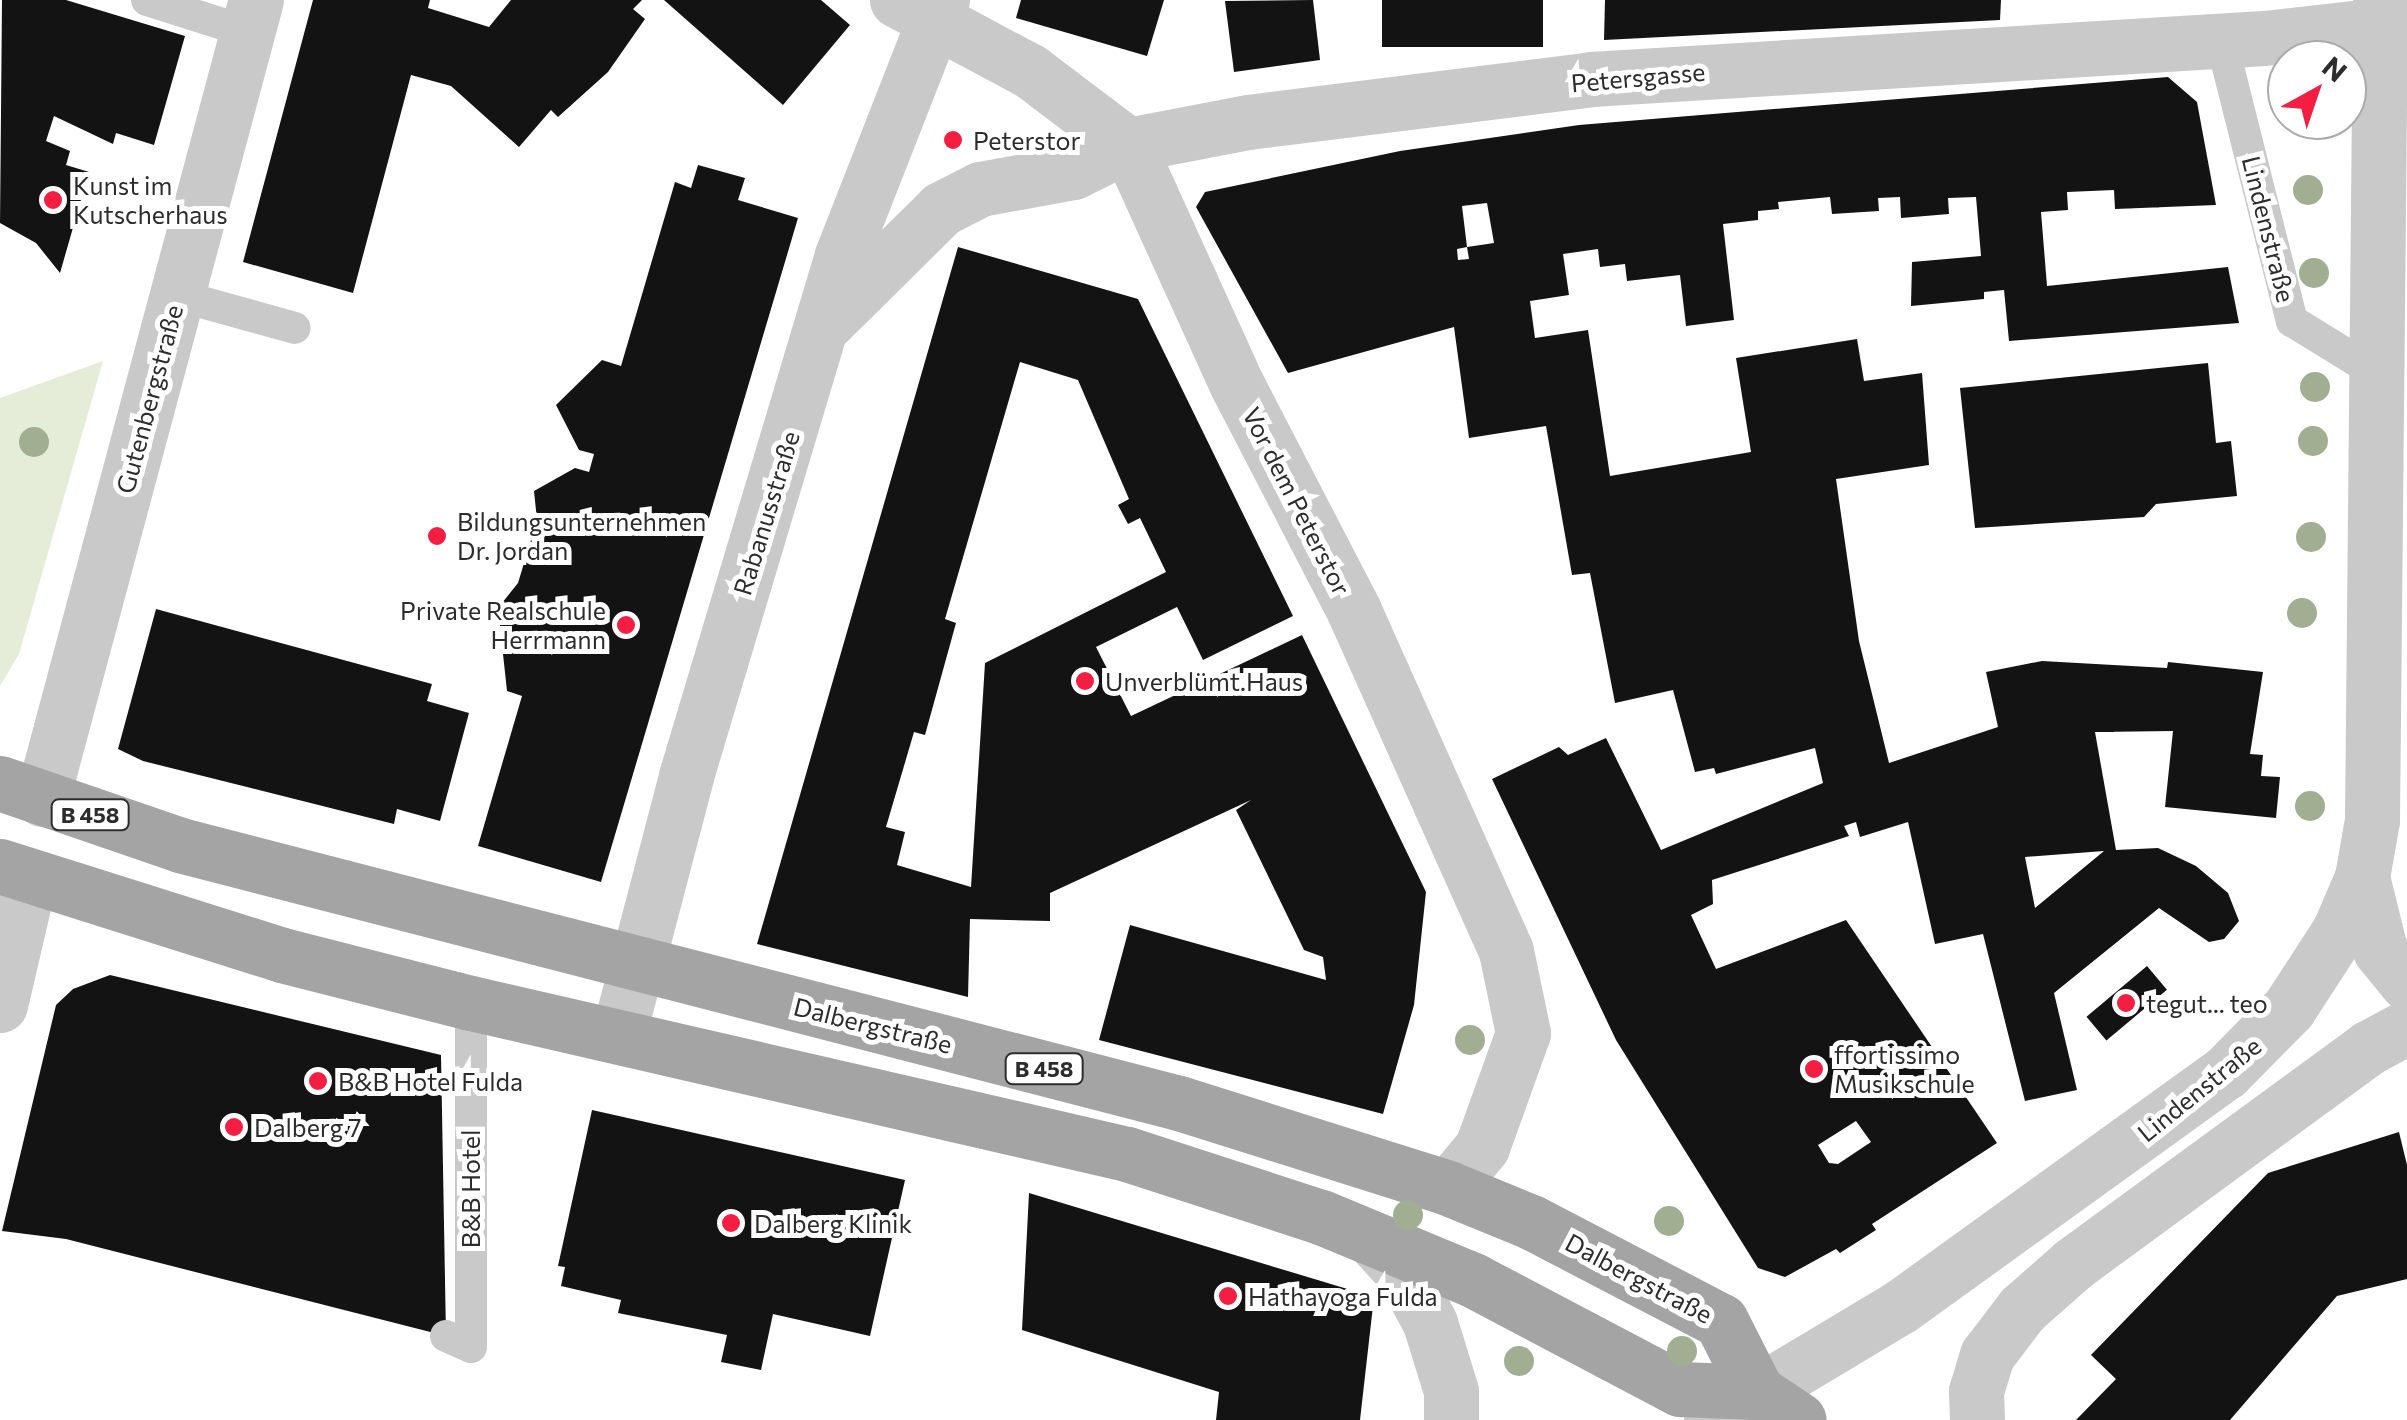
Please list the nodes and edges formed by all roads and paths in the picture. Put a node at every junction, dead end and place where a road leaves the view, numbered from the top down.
1 (147, 0) edge
2 (925, 7) edge
3 (2389, 15) edge
4 (252, 16) edge
5 (2221, 39) junction
6 (1128, 144) junction
7 (176, 294) junction
8 (827, 322) junction
9 (295, 328) dead end
10 (2378, 374) junction
11 (21, 791) edge
12 (15, 871) edge
13 (2362, 877) junction
14 (636, 964) junction
15 (2407, 983) edge
16 (471, 1003) junction
17 (0, 1006) edge
18 (2407, 1028) edge
19 (618, 1036) junction
20 (1448, 1188) junction
21 (1375, 1242) junction
22 (446, 1336) dead end
23 (1451, 1405) edge
24 (1778, 1406) edge
25 (1711, 1420) edge
26 (1977, 1420) edge

1 - 4 lane
2 - 6 street
2 - 8 street, Rabanusstraße
3 - 5 street, Petersgasse
3 - 10 street, Lindenstraße
4 - 7 street, Gutenbergstraße
5 - 6 street, Petersgasse
5 - 10 lane, Lindenstraße
6 - 8 street
6 - 20 street, Vor dem Peterstor
7 - 9 lane
7 - 11 street, Gutenbergstraße
8 - 14 street, Rabanusstraße
10 - 13 street, Lindenstraße
11 - 14 main road, Dalbergstraße / B 458
12 - 16 main road, B 458
12 - 17 street
13 - 15 street
13 - 24 street, Lindenstraße
14 - 19 street, Rabanusstraße
14 - 20 main road, Dalbergstraße / B 458
16 - 19 main road, B 458
16 - 22 lane, B&B Hotel
18 - 26 street
19 - 21 main road, B 458
20 - 24 main road, Dalbergstraße / B 458
21 - 23 street
21 - 24 main road, B 458
24 - 25 street, Lindenstraße

